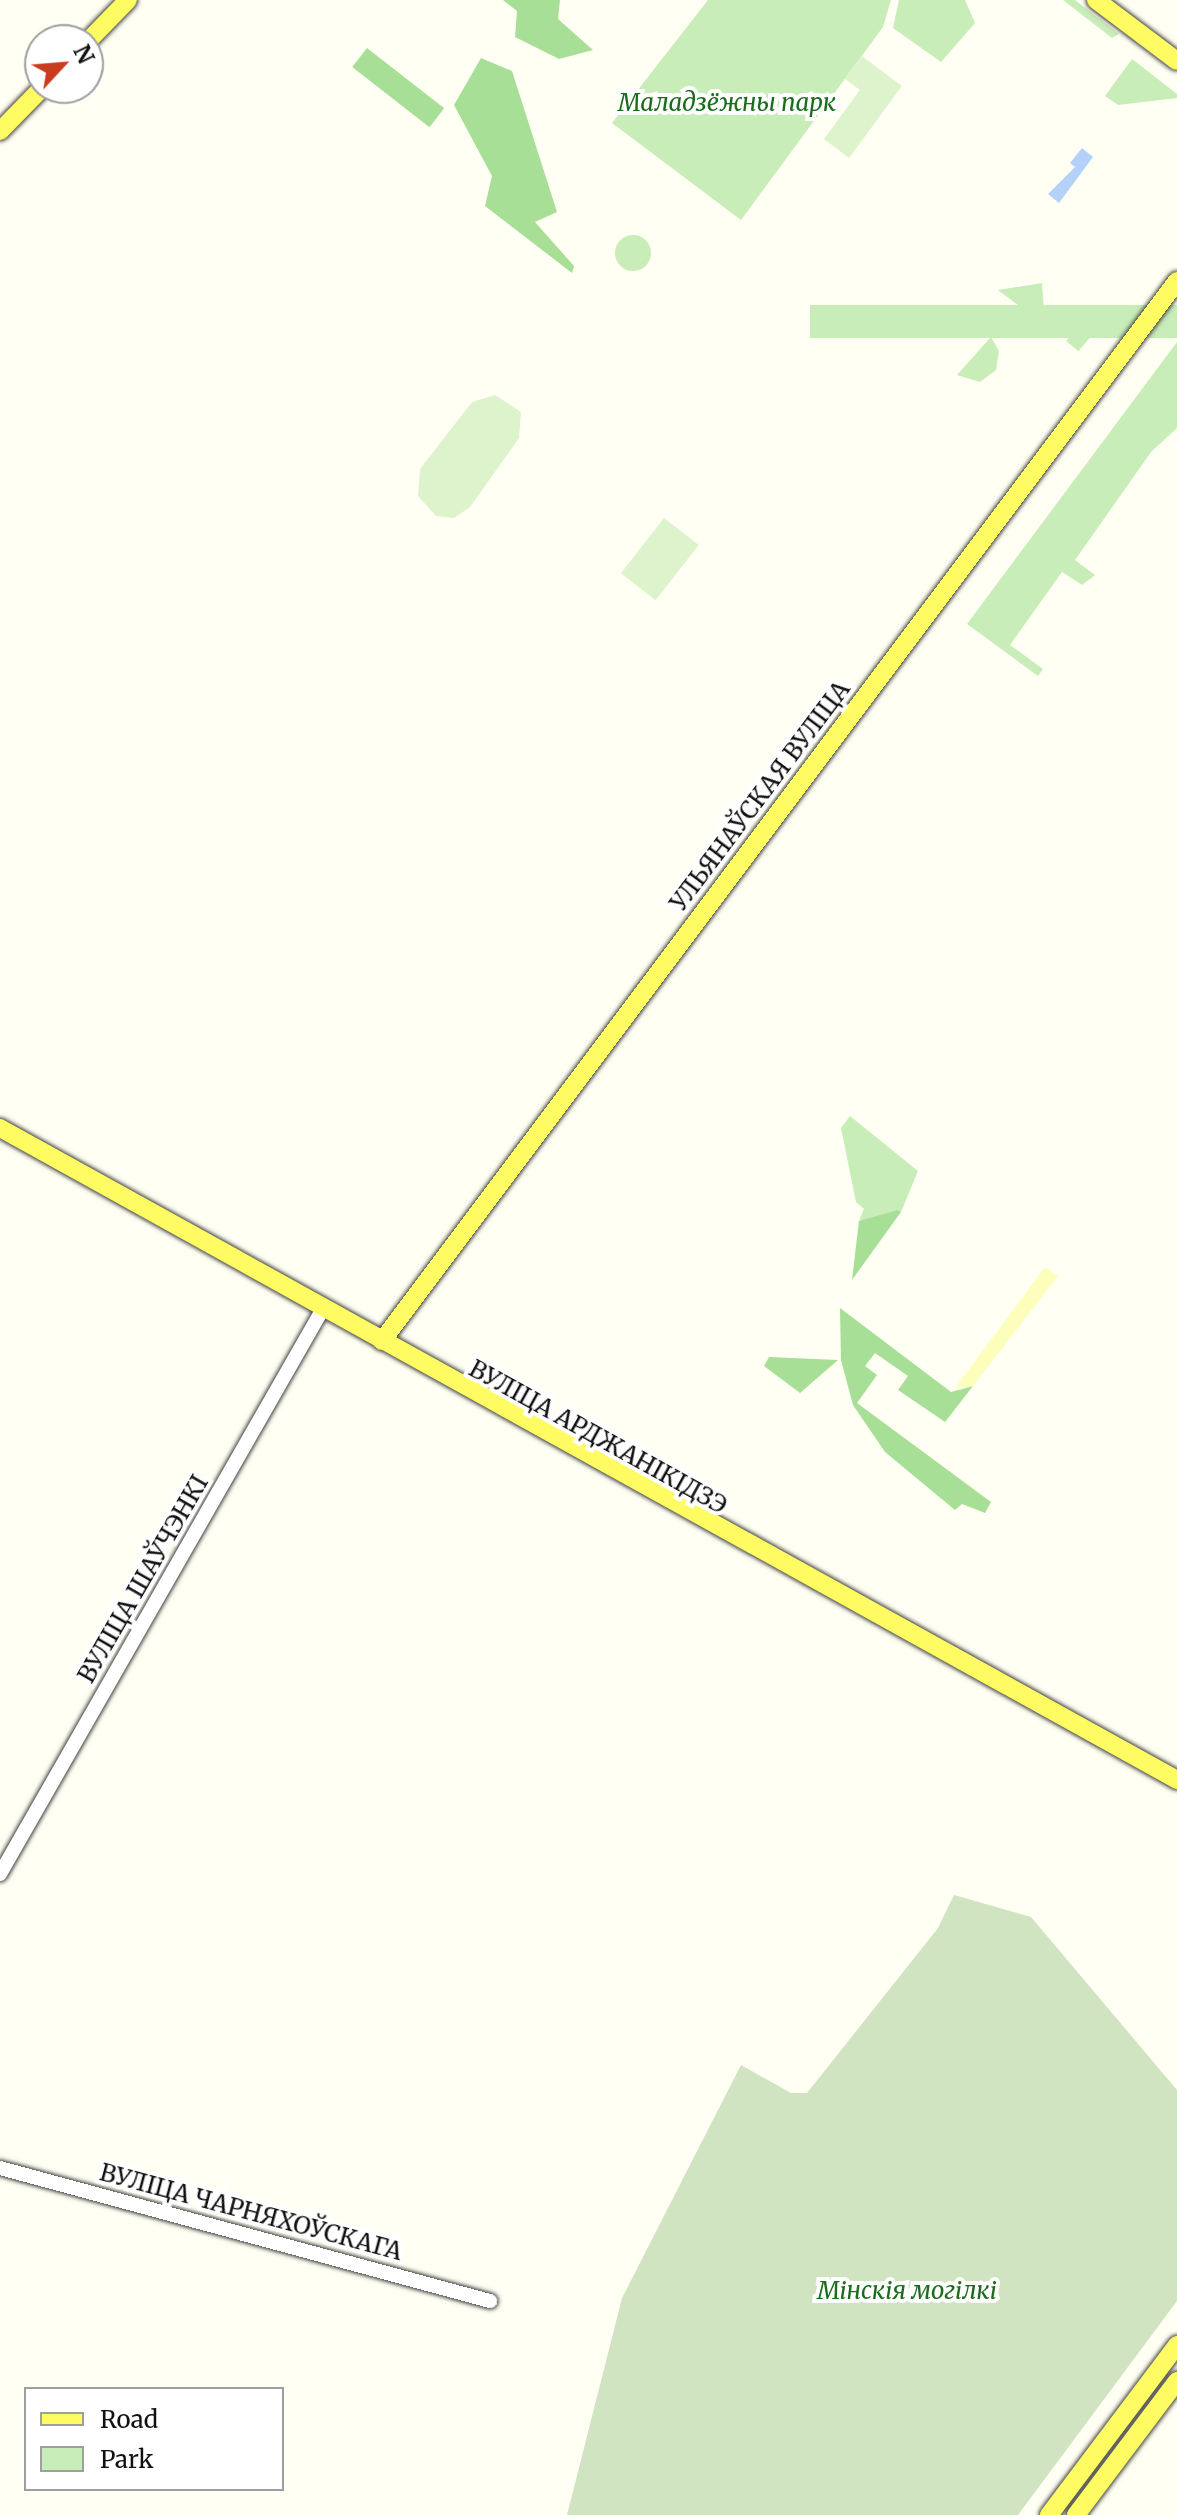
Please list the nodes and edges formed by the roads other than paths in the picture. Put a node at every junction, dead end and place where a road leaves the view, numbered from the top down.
1 (128, 0) edge
2 (1096, 0) edge
3 (104, 25) edge
4 (1177, 61) edge
5 (26, 104) edge
6 (0, 131) edge
7 (1177, 281) edge
8 (0, 1128) edge
9 (324, 1307) junction
10 (382, 1341) junction
11 (1177, 1780) edge
12 (0, 1874) edge
13 (0, 2168) edge
14 (490, 2301) dead end
15 (1177, 2345) edge
16 (1177, 2381) edge
17 (1049, 2515) edge
18 (1076, 2515) edge

1 - 3 main road
2 - 4 main road
5 - 6 main road
7 - 10 main road, УЛЬЯНАЎСКАЯ ВУЛІЦА
8 - 9 main road, ВУЛІЦА АРДЖАНІКІДЗЭ
9 - 10 main road, ВУЛІЦА АРДЖАНІКІДЗЭ
9 - 12 street, ВУЛІЦА ШАЎЧЭНКІ
10 - 11 main road, ВУЛІЦА АРДЖАНІКІДЗЭ
13 - 14 street, ВУЛІЦА ЧАРНЯХОЎСКАГА
15 - 17 main road
16 - 18 main road

